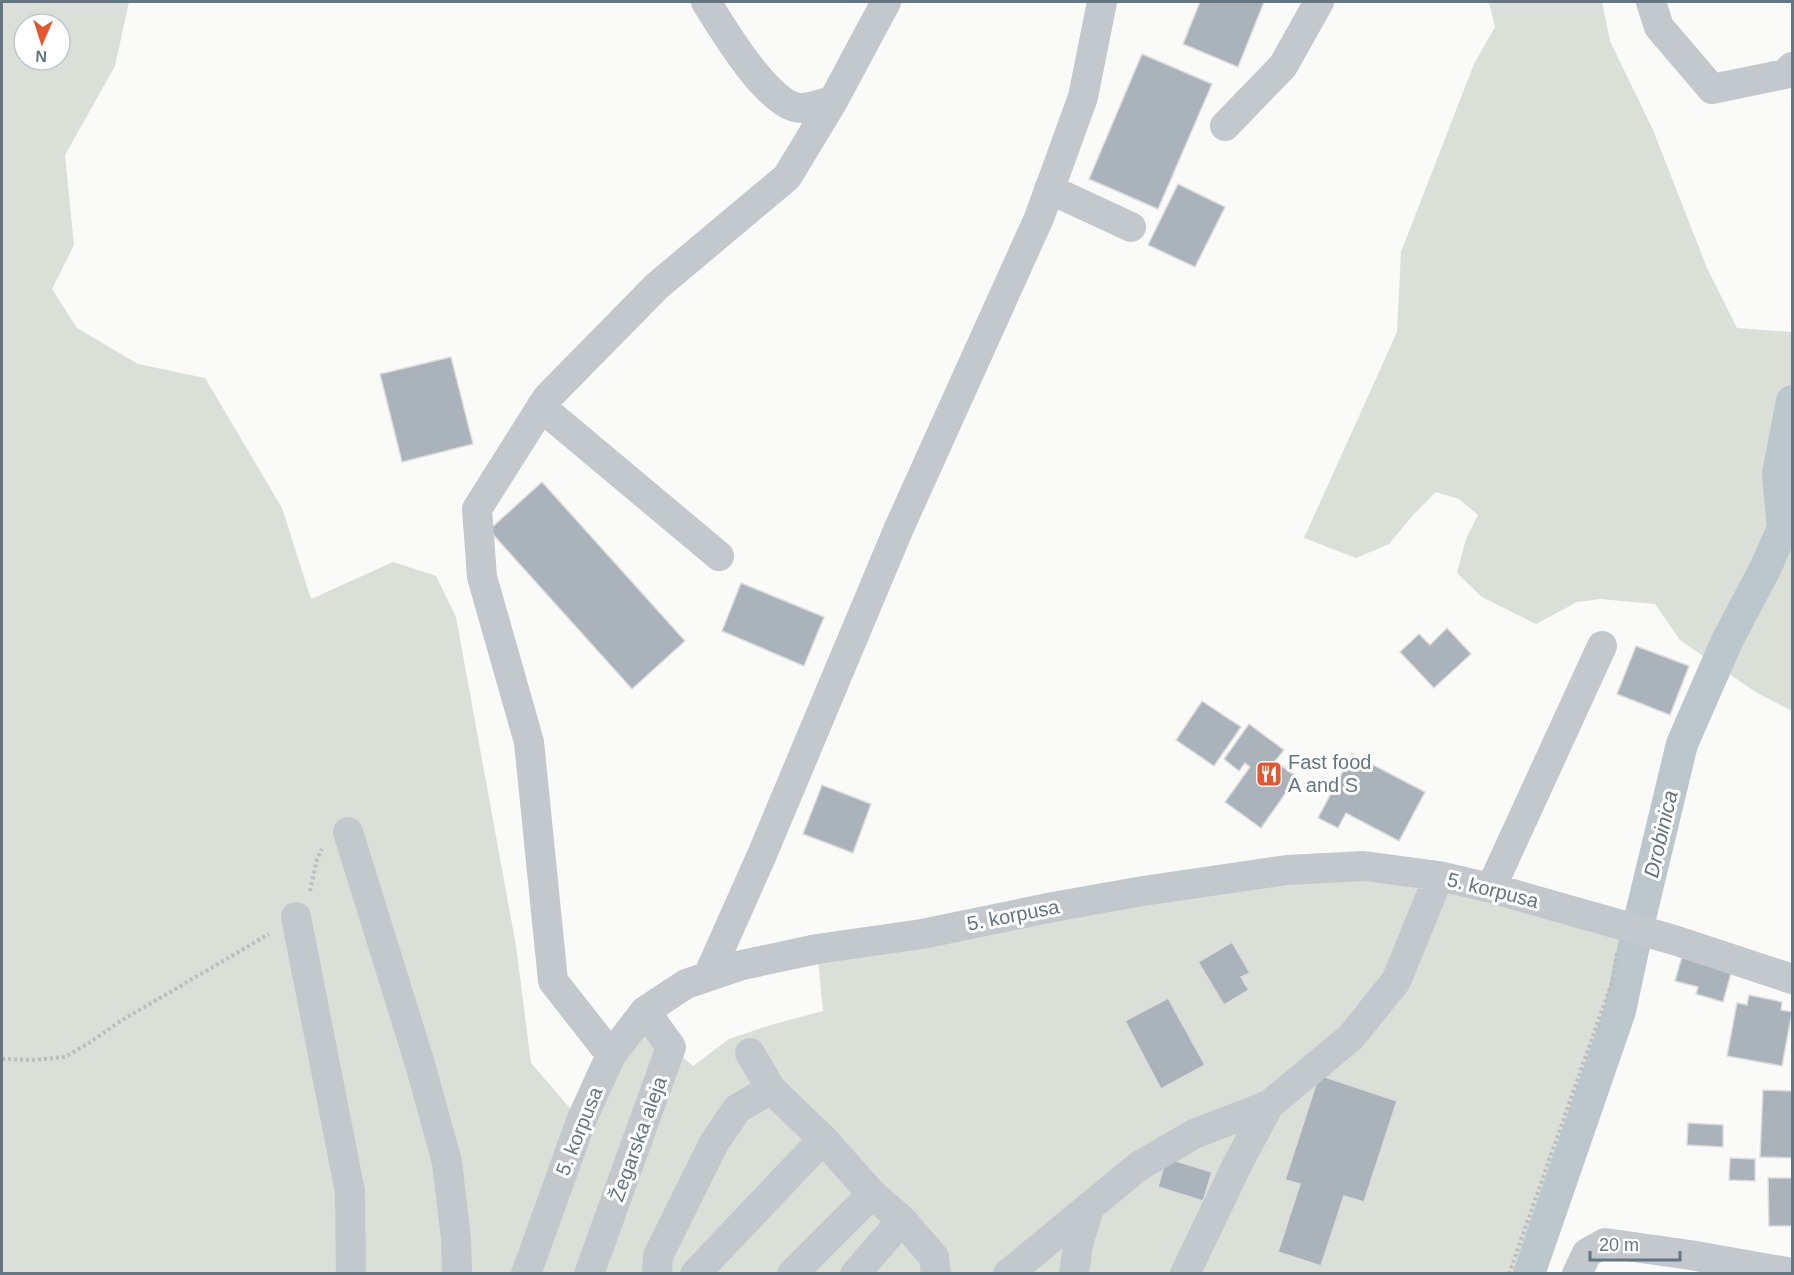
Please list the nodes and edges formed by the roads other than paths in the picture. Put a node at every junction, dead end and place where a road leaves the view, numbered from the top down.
1 (706, 2) edge
2 (886, 2) edge
3 (1102, 2) edge
4 (1319, 2) edge
5 (1651, 2) edge
6 (1792, 67) edge
7 (833, 101) junction
8 (1225, 126) dead end
9 (1049, 189) junction
10 (1131, 227) dead end
11 (542, 407) junction
12 (719, 556) dead end
13 (1602, 646) dead end
14 (348, 832) road end
15 (1439, 876) junction
16 (1491, 888) junction
17 (296, 917) road end
18 (708, 976) junction
19 (1792, 979) edge
20 (645, 1011) junction
21 (750, 1053) dead end
22 (611, 1055) junction
23 (771, 1089) junction
24 (1269, 1105) junction
25 (823, 1139) junction
26 (872, 1194) junction
27 (1090, 1206) junction
28 (902, 1220) junction
29 (1792, 1273) edge
30 (351, 1274) edge
31 (457, 1274) edge
32 (526, 1274) edge
33 (589, 1274) edge
34 (657, 1274) edge
35 (695, 1274) edge
36 (792, 1274) edge
37 (855, 1274) edge
38 (936, 1274) edge
39 (1008, 1274) edge
40 (1074, 1274) edge
41 (1185, 1274) edge
42 (1577, 1274) edge

1 - 7 street
2 - 7 street
3 - 9 street
4 - 8 street
5 - 6 street
7 - 11 street
9 - 10 street
9 - 18 street
11 - 12 street
11 - 22 street
13 - 16 street
14 - 31 street
15 - 16 street, 5. korpusa
15 - 18 street, 5. korpusa
15 - 24 street
16 - 19 street, 5. korpusa
17 - 30 street
18 - 20 street, 5. korpusa
20 - 22 street, 5. korpusa
20 - 33 street, Žegarska aleja
21 - 23 street
22 - 32 street, 5. korpusa
23 - 25 street
23 - 34 street
24 - 27 street
24 - 41 street
25 - 26 street
25 - 35 street
26 - 28 street
26 - 36 street
27 - 39 street
27 - 40 street
28 - 37 street
28 - 38 street
29 - 42 street

